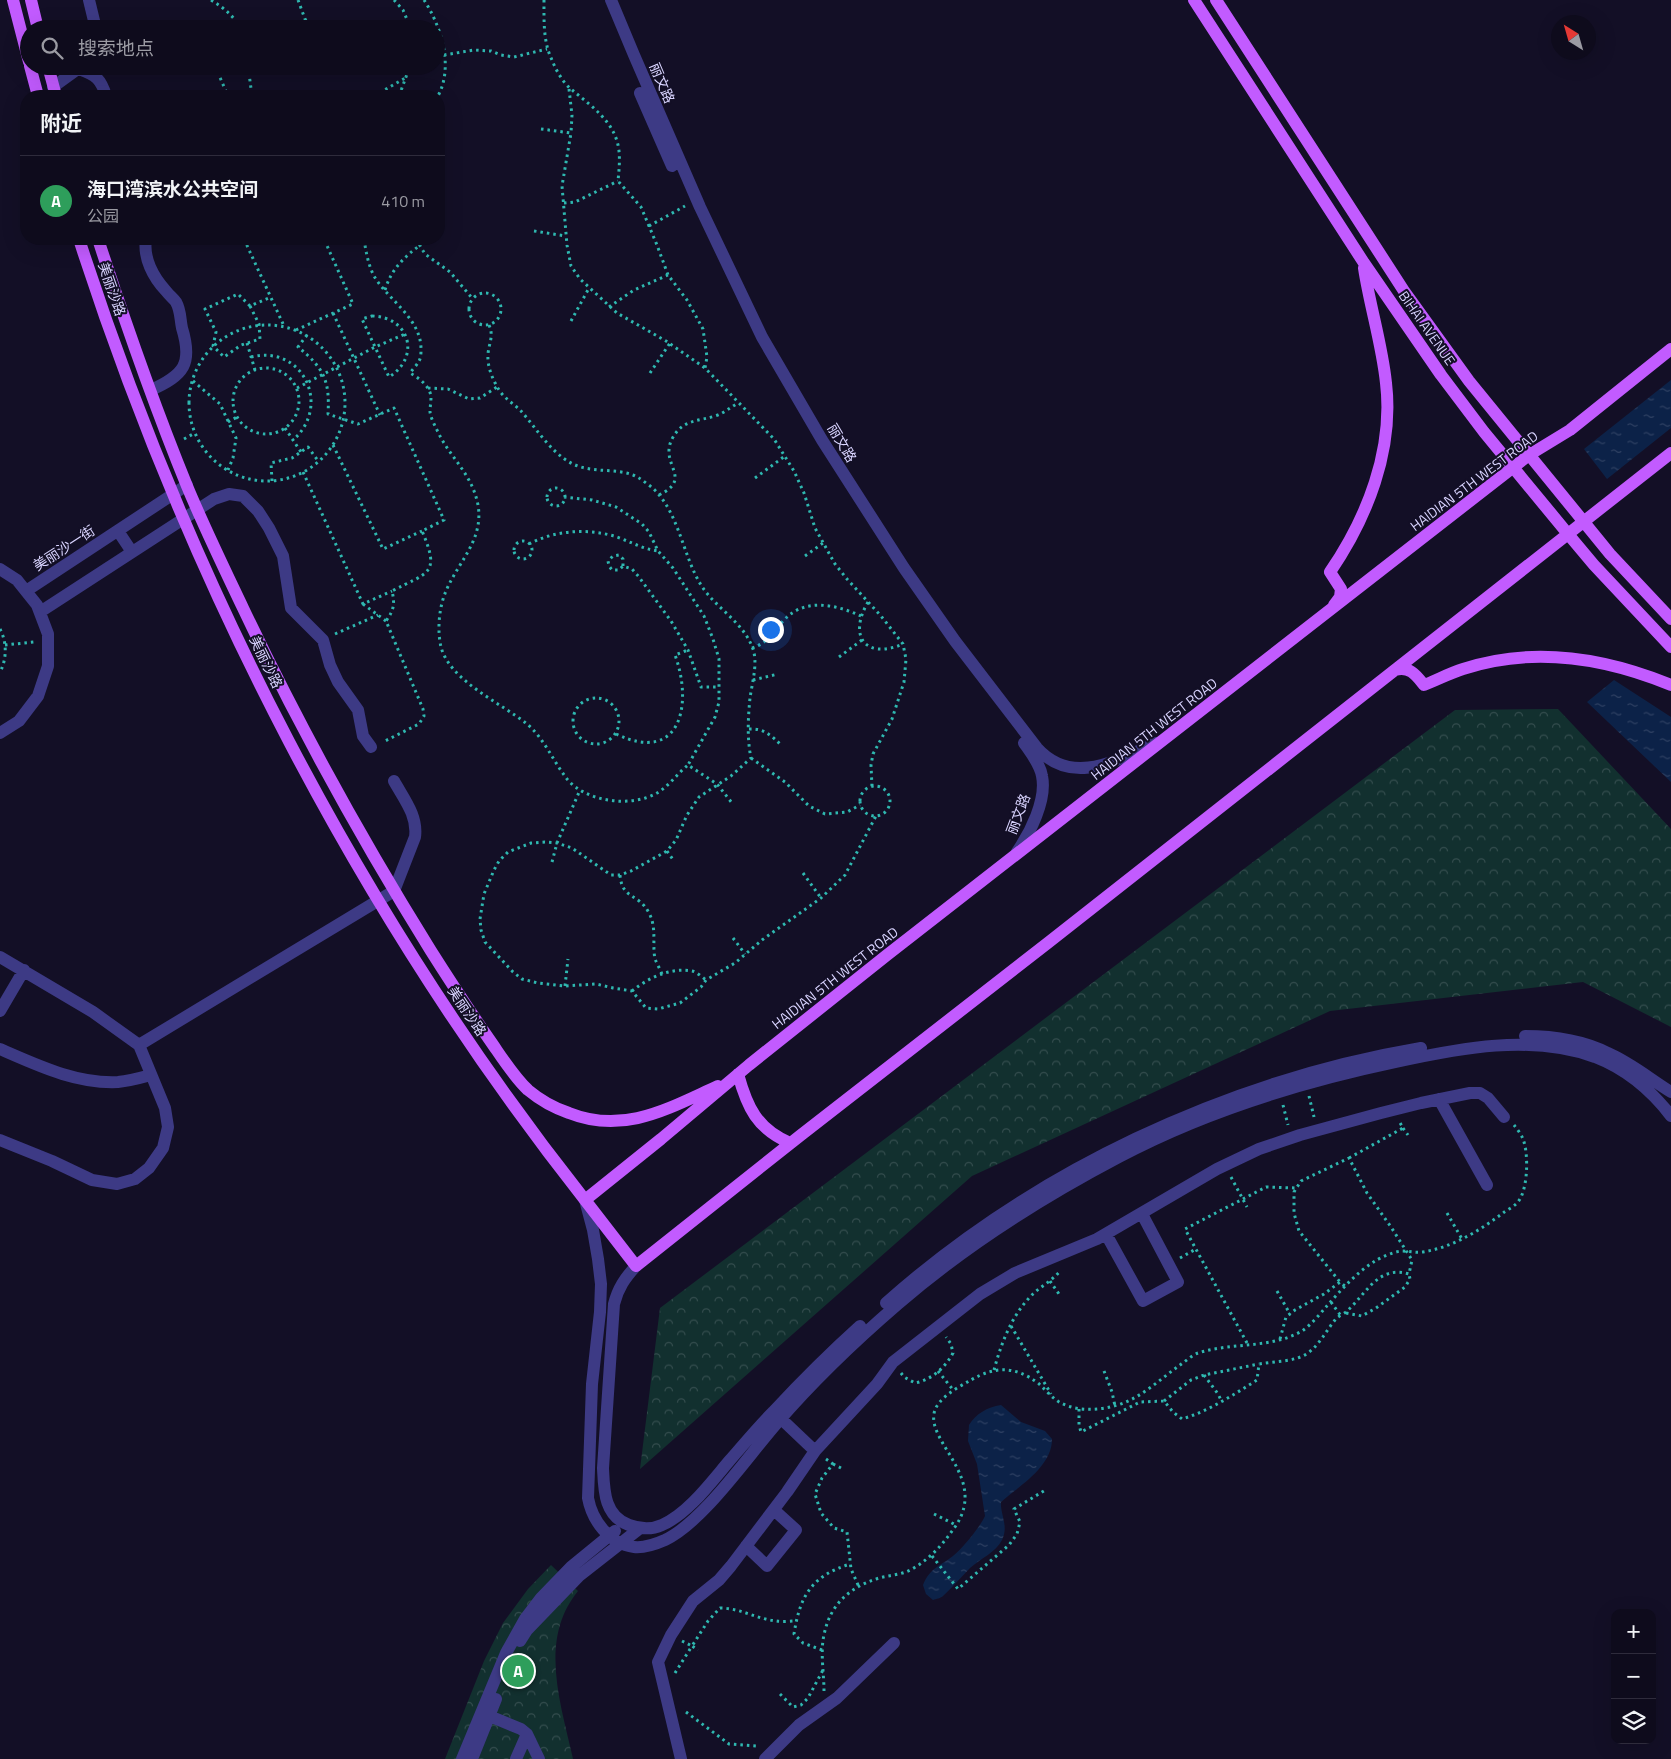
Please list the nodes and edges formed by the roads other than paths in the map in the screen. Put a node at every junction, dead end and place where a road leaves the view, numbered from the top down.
1 (13, 0) edge
2 (32, 0) edge
3 (88, 0) edge
4 (602, 0) edge
5 (612, 0) edge
6 (1194, 0) edge
7 (1216, 0) edge
8 (36, 20) edge
9 (94, 20) edge
10 (20, 27) edge
11 (32, 75) edge
12 (50, 75) edge
13 (72, 75) edge
14 (94, 75) edge
15 (36, 90) edge
16 (54, 90) edge
17 (57, 90) edge
18 (104, 90) edge
19 (81, 245) edge
20 (100, 245) edge
21 (145, 245) edge
22 (1364, 263) junction
23 (1671, 349) edge
24 (151, 390) junction
25 (1671, 453) edge
26 (1529, 455) junction
27 (1513, 468) junction
28 (187, 485) junction
29 (173, 494) junction
30 (197, 509) junction
31 (183, 519) junction
32 (1584, 521) junction
33 (118, 531) junction
34 (1568, 534) junction
35 (132, 552) junction
36 (0, 569) edge
37 (26, 591) junction
38 (1330, 610) junction
39 (40, 612) junction
40 (1671, 619) edge
41 (1671, 647) edge
42 (1395, 670) junction
43 (1671, 685) edge
44 (0, 733) edge
45 (1163, 740) junction
46 (371, 747) road end
47 (394, 781) dead end
48 (1014, 857) junction
49 (394, 891) junction
50 (379, 901) junction
51 (0, 957) edge
52 (24, 970) junction
53 (0, 1011) edge
54 (139, 1046) junction
55 (0, 1049) edge
56 (151, 1074) junction
57 (735, 1077) junction
58 (1671, 1092) edge
59 (1439, 1099) junction
60 (1671, 1116) edge
61 (1504, 1117) road end
62 (0, 1140) edge
63 (790, 1143) junction
64 (1486, 1185) dead end
65 (585, 1200) junction
66 (1142, 1214) junction
67 (1106, 1234) junction
68 (636, 1266) junction
69 (777, 1415) junction
70 (814, 1451) junction
71 (774, 1510) junction
72 (624, 1524) junction
73 (639, 1529) junction
74 (610, 1536) junction
75 (621, 1543) junction
76 (746, 1546) junction
77 (894, 1643) dead end
78 (485, 1714) junction
79 (527, 1734) junction
80 (764, 1752) edge
81 (462, 1759) edge
82 (472, 1759) edge
83 (516, 1759) edge
84 (539, 1759) edge
85 (681, 1759) edge

1 - 10 main road
2 - 8 main road
3 - 9 street
4 - 48 street, 丽文路
5 - 45 street, 丽文路
6 - 22 main road, BIHAI AVENUE
7 - 26 main road, BIHAI AVENUE
11 - 15 main road
12 - 16 main road
13 - 17 street
14 - 18 street
19 - 29 main road, 美丽沙路
20 - 24 main road, 美丽沙路
21 - 24 street
22 - 27 main road, BIHAI AVENUE
22 - 38 main road
23 - 26 main road, HAIDIAN 5TH WEST ROAD
24 - 28 main road, 美丽沙路
25 - 32 main road
26 - 27 main road, HAIDIAN 5TH WEST ROAD
26 - 32 main road, BIHAI AVENUE
27 - 34 main road, BIHAI AVENUE
27 - 38 main road, HAIDIAN 5TH WEST ROAD
28 - 29 street, 美丽沙一街
28 - 30 main road, 美丽沙路
29 - 31 main road, 美丽沙路
29 - 33 street, 美丽沙一街
30 - 31 street
30 - 46 street
30 - 49 main road, 美丽沙路
31 - 35 street
31 - 50 main road, 美丽沙路
32 - 34 main road
32 - 40 main road, BIHAI AVENUE
33 - 35 street
33 - 37 street, 美丽沙一街
34 - 41 main road, BIHAI AVENUE
34 - 42 main road
35 - 39 street
36 - 37 street
37 - 39 street
38 - 45 main road, HAIDIAN 5TH WEST ROAD
39 - 44 street
42 - 43 main road
42 - 63 main road
45 - 48 main road, HAIDIAN 5TH WEST ROAD
47 - 49 street
48 - 57 main road, HAIDIAN 5TH WEST ROAD
49 - 50 street
49 - 57 main road, 美丽沙路
50 - 54 street
50 - 65 main road, 美丽沙路
51 - 52 street
52 - 53 street
52 - 54 street
54 - 56 street
55 - 56 street
56 - 62 street
57 - 63 main road
57 - 65 main road, HAIDIAN 5TH WEST ROAD
58 - 69 street
59 - 61 street
59 - 64 street
59 - 66 street
60 - 69 street
63 - 68 main road
65 - 68 main road, 美丽沙路
65 - 74 street
66 - 67 street
66 - 67 street
67 - 70 street
68 - 72 street
69 - 70 street
69 - 73 street
69 - 75 street
70 - 71 street
71 - 76 street
71 - 76 street
72 - 73 street
72 - 74 street
73 - 75 street
74 - 75 street
74 - 78 street
75 - 78 street
76 - 85 street
77 - 80 street
78 - 79 street
78 - 81 street
78 - 82 street
79 - 83 street
79 - 84 street

